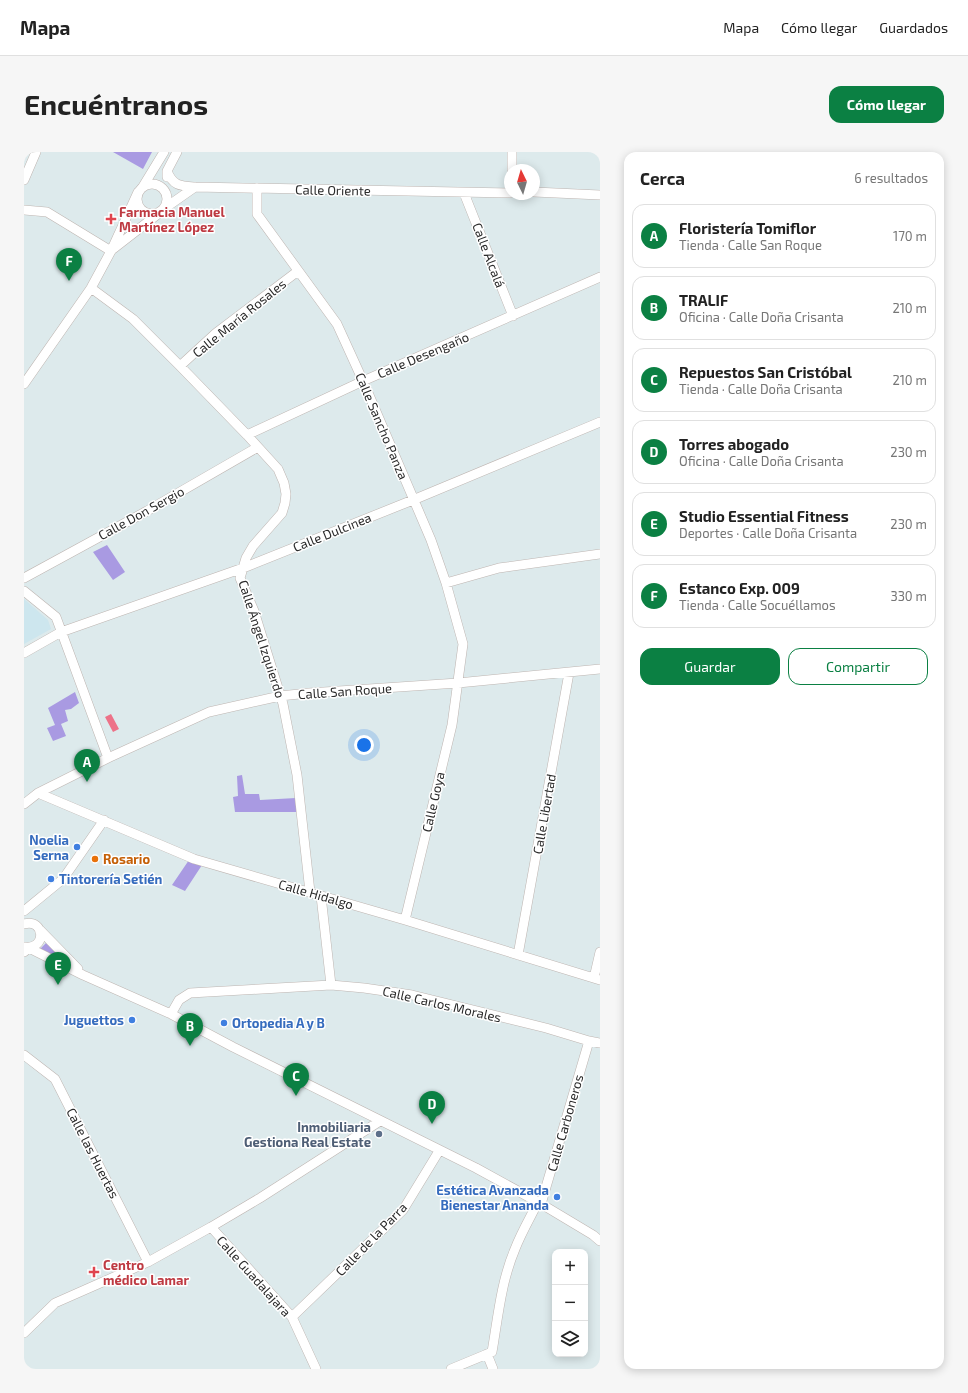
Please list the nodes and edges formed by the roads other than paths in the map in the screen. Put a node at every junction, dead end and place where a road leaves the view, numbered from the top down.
1 (36, 152) edge
2 (164, 152) edge
3 (177, 152) edge
4 (512, 152) edge
5 (512, 164) edge
6 (167, 172) junction
7 (24, 180) edge
8 (195, 187) junction
9 (257, 188) junction
10 (140, 191) junction
11 (165, 192) junction
12 (540, 192) edge
13 (464, 193) junction
14 (504, 193) edge
15 (600, 195) edge
16 (24, 210) edge
17 (160, 212) junction
18 (111, 251) junction
19 (298, 271) junction
20 (600, 277) edge
21 (90, 288) junction
22 (512, 316) junction
23 (180, 366) junction
24 (363, 381) junction
25 (24, 384) edge
26 (600, 422) edge
27 (247, 435) junction
28 (258, 447) junction
29 (413, 500) junction
30 (600, 554) edge
31 (243, 568) junction
32 (24, 578) edge
33 (446, 583) junction
34 (24, 591) edge
35 (61, 632) junction
36 (24, 653) edge
37 (600, 669) edge
38 (569, 673) junction
39 (458, 684) junction
40 (280, 696) junction
41 (108, 758) junction
42 (38, 793) junction
43 (24, 804) edge
44 (104, 820) junction
45 (310, 892) junction
46 (321, 896) junction
47 (24, 911) edge
48 (405, 920) junction
49 (26, 922) edge
50 (40, 930) junction
51 (26, 949) edge
52 (600, 952) edge
53 (518, 955) junction
54 (83, 975) junction
55 (597, 979) edge
56 (331, 985) junction
57 (171, 1014) junction
58 (589, 1041) junction
59 (600, 1043) edge
60 (24, 1055) edge
61 (380, 1121) junction
62 (439, 1151) junction
63 (540, 1203) junction
64 (211, 1227) junction
65 (596, 1233) edge
66 (600, 1241) edge
67 (148, 1262) junction
68 (292, 1317) junction
69 (24, 1333) edge
70 (489, 1353) junction
71 (316, 1369) edge
72 (451, 1369) edge
73 (493, 1369) edge

1 - 7 street
2 - 10 street
3 - 6 street
4 - 5 street
6 - 8 street, Calle Oriente
6 - 11 street
8 - 9 street, Calle Oriente
8 - 17 street
9 - 13 street, Calle Oriente
9 - 19 street, Calle Sancho Panza
10 - 11 street
10 - 17 street
10 - 18 street
11 - 17 street
12 - 15 street
13 - 14 street, Calle Oriente
13 - 22 street, Calle Alcalá
16 - 18 street
17 - 18 street
18 - 21 street
19 - 23 street, Calle María Rosales
19 - 24 street, Calle Sancho Panza
20 - 22 street, Calle Desengaño
21 - 23 street, Calle Ángel Izquierdo
21 - 25 street
22 - 24 street, Calle Desengaño
23 - 27 street, Calle Ángel Izquierdo
24 - 27 street, Calle Desengaño
24 - 29 street, Calle Sancho Panza
26 - 29 street, Calle Dulcinea
27 - 28 street, Calle Ángel Izquierdo
28 - 31 street, Calle Ángel Izquierdo
28 - 32 street, Calle Don Sergio
29 - 31 street, Calle Dulcinea
29 - 33 street, Calle Sancho Panza
30 - 33 street
31 - 35 street, Calle Dulcinea
31 - 40 street, Calle Ángel Izquierdo
33 - 39 street, Calle Sancho Panza
34 - 35 street
35 - 36 street, Calle Dulcinea
35 - 41 street
37 - 38 street, Calle San Roque
38 - 39 street, Calle San Roque
38 - 53 street, Calle Libertad
39 - 40 street, Calle San Roque
39 - 48 street, Calle Goya
40 - 41 street, Calle San Roque
40 - 45 street, Calle Ángel Izquierdo
41 - 42 street, Calle San Roque
42 - 43 street, Calle San Roque
42 - 44 street, Calle Hidalgo
44 - 45 street, Calle Hidalgo
44 - 47 street
45 - 46 street, Calle Hidalgo
46 - 48 street, Calle Hidalgo
46 - 56 street
48 - 53 street, Calle Hidalgo
49 - 50 street
50 - 51 street
50 - 54 street
51 - 54 street
52 - 55 street
53 - 55 street, Calle Hidalgo
54 - 57 street
56 - 57 street, Calle Carlos Morales
56 - 58 street, Calle Carlos Morales
57 - 61 street
58 - 59 street, Calle Carlos Morales
58 - 63 street, Calle Carboneros
60 - 67 street, Calle las Huertas
61 - 62 street
61 - 64 street
62 - 63 street
62 - 68 street, Calle de la Parra
63 - 65 street
63 - 70 street, Calle Carboneros
64 - 67 street
64 - 68 street, Calle Guadalajara
65 - 66 street
67 - 69 street
68 - 71 street, Calle Guadalajara
70 - 72 street
70 - 73 street

